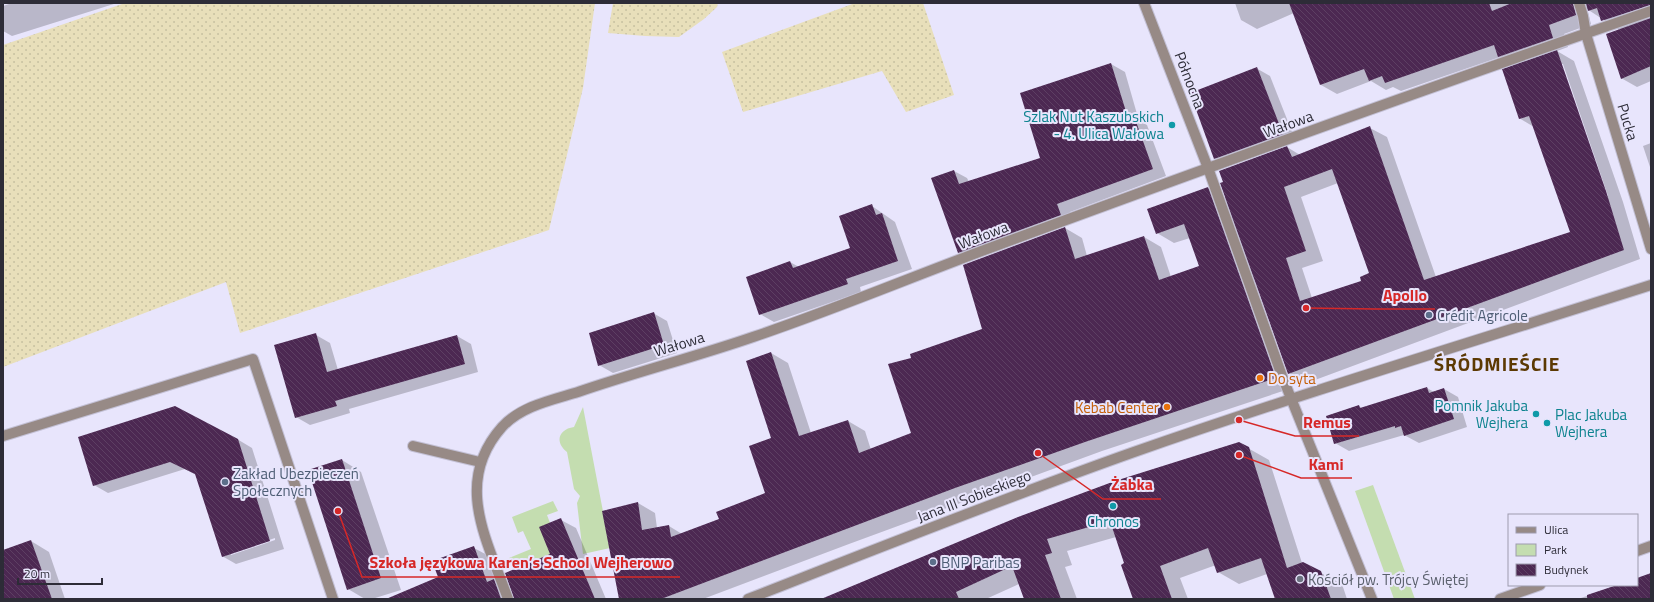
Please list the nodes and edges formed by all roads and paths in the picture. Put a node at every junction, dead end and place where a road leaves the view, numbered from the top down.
1 (1144, 3) edge
2 (1579, 3) edge
3 (1651, 11) edge
4 (1586, 34) junction
5 (1208, 168) junction
6 (1651, 249) edge
7 (1651, 285) edge
8 (1292, 399) junction
9 (3, 436) edge
10 (413, 446) dead end
11 (480, 462) junction
12 (1651, 546) edge
13 (1638, 551) edge
14 (1537, 586) edge
15 (333, 599) edge
16 (508, 599) edge
17 (748, 599) edge
18 (1372, 599) edge
19 (1500, 599) edge

1 - 5 street, Północna
2 - 4 street, Pucka
3 - 4 street, Wałowa
4 - 5 street, Wałowa
4 - 6 street, Pucka
5 - 8 street, Północna
5 - 11 street, Wałowa
7 - 8 street
8 - 17 street, Jana III Sobieskiego
8 - 18 street
9 - 15 street
10 - 11 street
11 - 16 street, Wałowa
12 - 13 street
14 - 19 street

